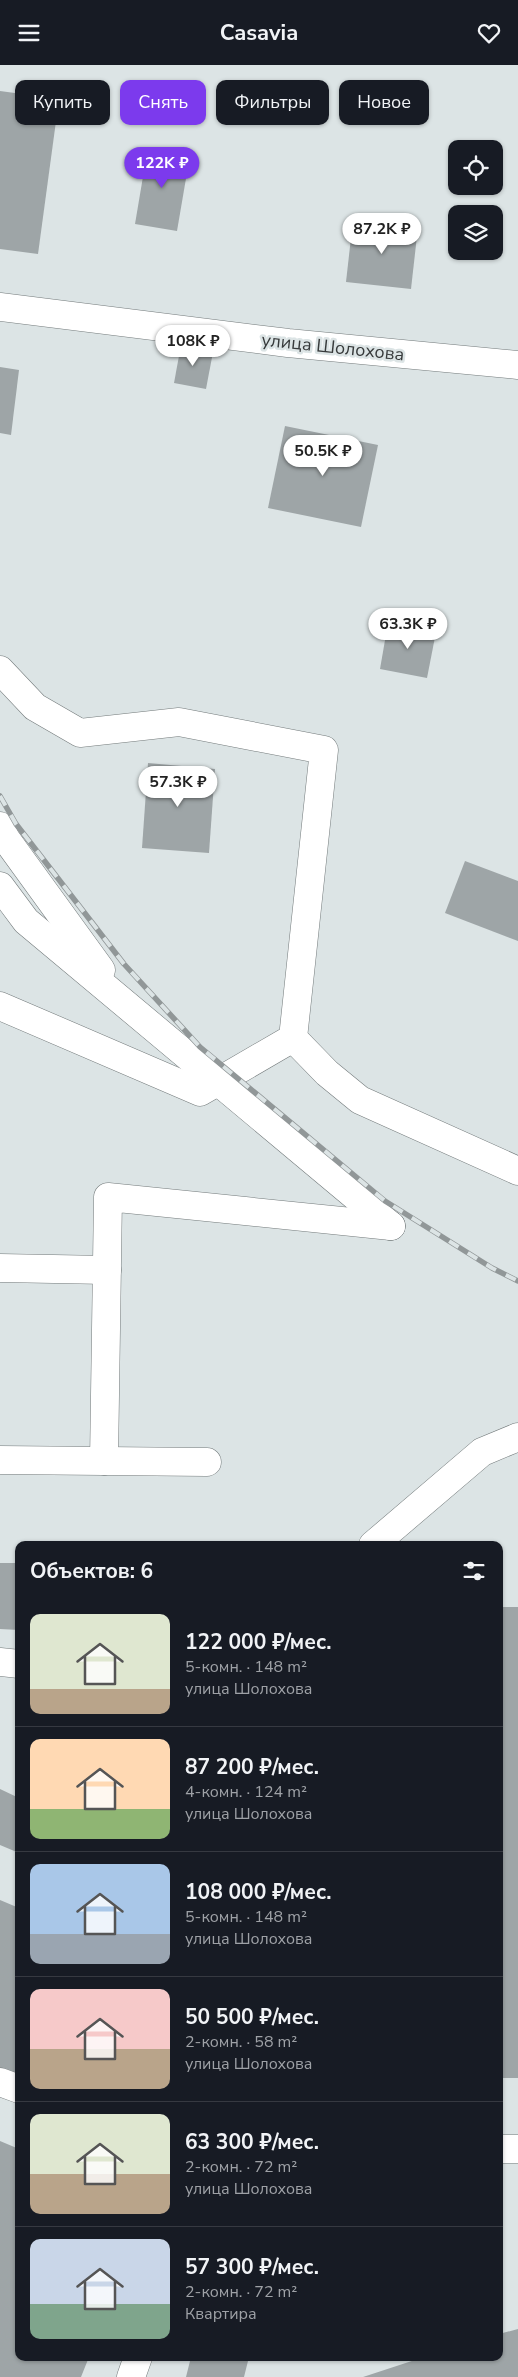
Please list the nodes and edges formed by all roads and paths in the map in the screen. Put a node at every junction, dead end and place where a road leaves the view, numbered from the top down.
1 (0, 307) edge
2 (518, 365) edge
3 (0, 670) edge
4 (0, 826) edge
5 (0, 886) edge
6 (0, 1006) edge
7 (293, 1038) junction
8 (212, 1077) junction
9 (518, 1171) edge
10 (0, 1268) edge
11 (107, 1270) junction
12 (518, 1437) edge
13 (0, 1460) edge
14 (104, 1461) junction
15 (207, 1462) dead end
16 (378, 1541) edge
17 (0, 1662) edge
18 (15, 1664) edge
19 (0, 2082) edge
20 (15, 2088) edge
21 (503, 2149) edge
22 (518, 2149) edge
23 (136, 2361) edge
24 (130, 2377) edge

1 - 2 street, улица Шолохова
3 - 7 street
4 - 8 street
5 - 8 street
6 - 8 street
7 - 8 street
7 - 9 street
8 - 11 street
10 - 11 street
11 - 14 street
12 - 16 street
13 - 14 street
14 - 15 street
17 - 18 street
19 - 20 street
21 - 22 street
23 - 24 street

